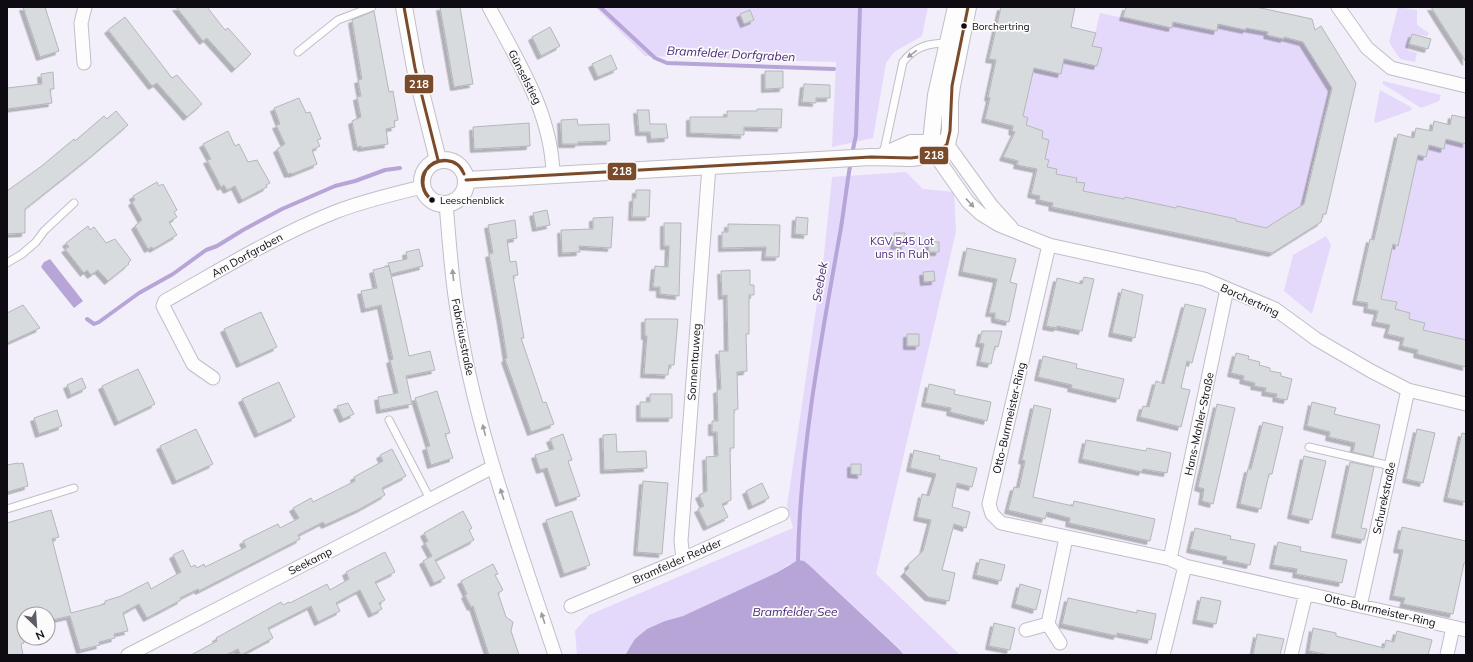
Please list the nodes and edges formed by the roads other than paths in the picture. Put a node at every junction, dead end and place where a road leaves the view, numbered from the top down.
1 (85, 7) edge
2 (372, 7) edge
3 (404, 7) edge
4 (489, 7) edge
5 (956, 7) edge
6 (968, 7) edge
7 (1338, 7) edge
8 (954, 44) junction
9 (298, 52) dead end
10 (84, 63) dead end
11 (1466, 86) edge
12 (936, 95) junction
13 (911, 143) junction
14 (946, 144) junction
15 (933, 148) junction
16 (883, 156) junction
17 (438, 160) junction
18 (709, 166) junction
19 (553, 175) junction
20 (466, 180) junction
21 (422, 187) junction
22 (74, 203) dead end
23 (446, 204) junction
24 (1018, 234) junction
25 (1049, 245) junction
26 (7, 263) edge
27 (1227, 289) junction
28 (214, 378) dead end
29 (1408, 390) junction
30 (1466, 404) edge
31 (389, 420) dead end
32 (1310, 447) dead end
33 (1391, 466) junction
34 (493, 467) junction
35 (74, 488) dead end
36 (430, 499) junction
37 (7, 509) edge
38 (782, 514) dead end
39 (1066, 538) junction
40 (683, 558) junction
41 (1170, 559) junction
42 (1185, 566) junction
43 (1306, 593) junction
44 (571, 606) dead end
45 (1360, 606) junction
46 (1048, 624) junction
47 (1460, 629) edge
48 (1026, 630) dead end
49 (1060, 643) dead end
50 (128, 655) edge
51 (555, 655) edge
52 (1163, 655) edge
53 (1291, 655) edge
54 (1447, 655) edge

1 - 10 street
2 - 9 lane
3 - 17 street
4 - 19 street, Günselstieg
5 - 8 street
6 - 8 street
7 - 11 street
8 - 12 street
8 - 14 street
8 -> 16 lane
12 - 13 street
12 - 15 street
13 - 15 street
13 - 16 street
14 - 15 street
14 - 24 street, Borchertring
15 - 16 street
15 -> 24 street, Borchertring
16 - 18 street
17 - 20 street
17 - 21 street
18 - 19 street
18 - 40 street, Sonnentauweg
19 - 20 street
20 - 23 street
21 - 23 street
21 - 28 street, Am Dorfgraben
22 - 26 lane
34 -> 23 street, Fabriciusstraße
24 - 25 street, Borchertring
25 - 27 street, Borchertring
25 - 39 street, Otto-Burrmeister-Ring
27 - 29 street, Borchertring
27 - 41 street, Hans-Mahler-Straße
29 - 30 street, Borchertring
29 - 33 street, Schurekstraße
31 - 36 lane
32 - 33 lane
33 - 45 street, Schurekstraße
34 - 36 street, Seekamp
51 -> 34 street, Fabriciusstraße
35 - 37 lane
36 - 50 street, Seekamp
38 - 40 street, Bramfelder Redder
39 - 41 street, Otto-Burrmeister-Ring
39 - 46 street
40 - 44 street, Bramfelder Redder
41 - 42 street, Otto-Burrmeister-Ring
42 - 43 street, Otto-Burrmeister-Ring
42 - 52 street
43 - 45 street, Otto-Burrmeister-Ring
43 - 53 street
45 - 47 street, Otto-Burrmeister-Ring
46 - 48 street
46 - 49 street
47 - 54 street, Otto-Burrmeister-Ring

